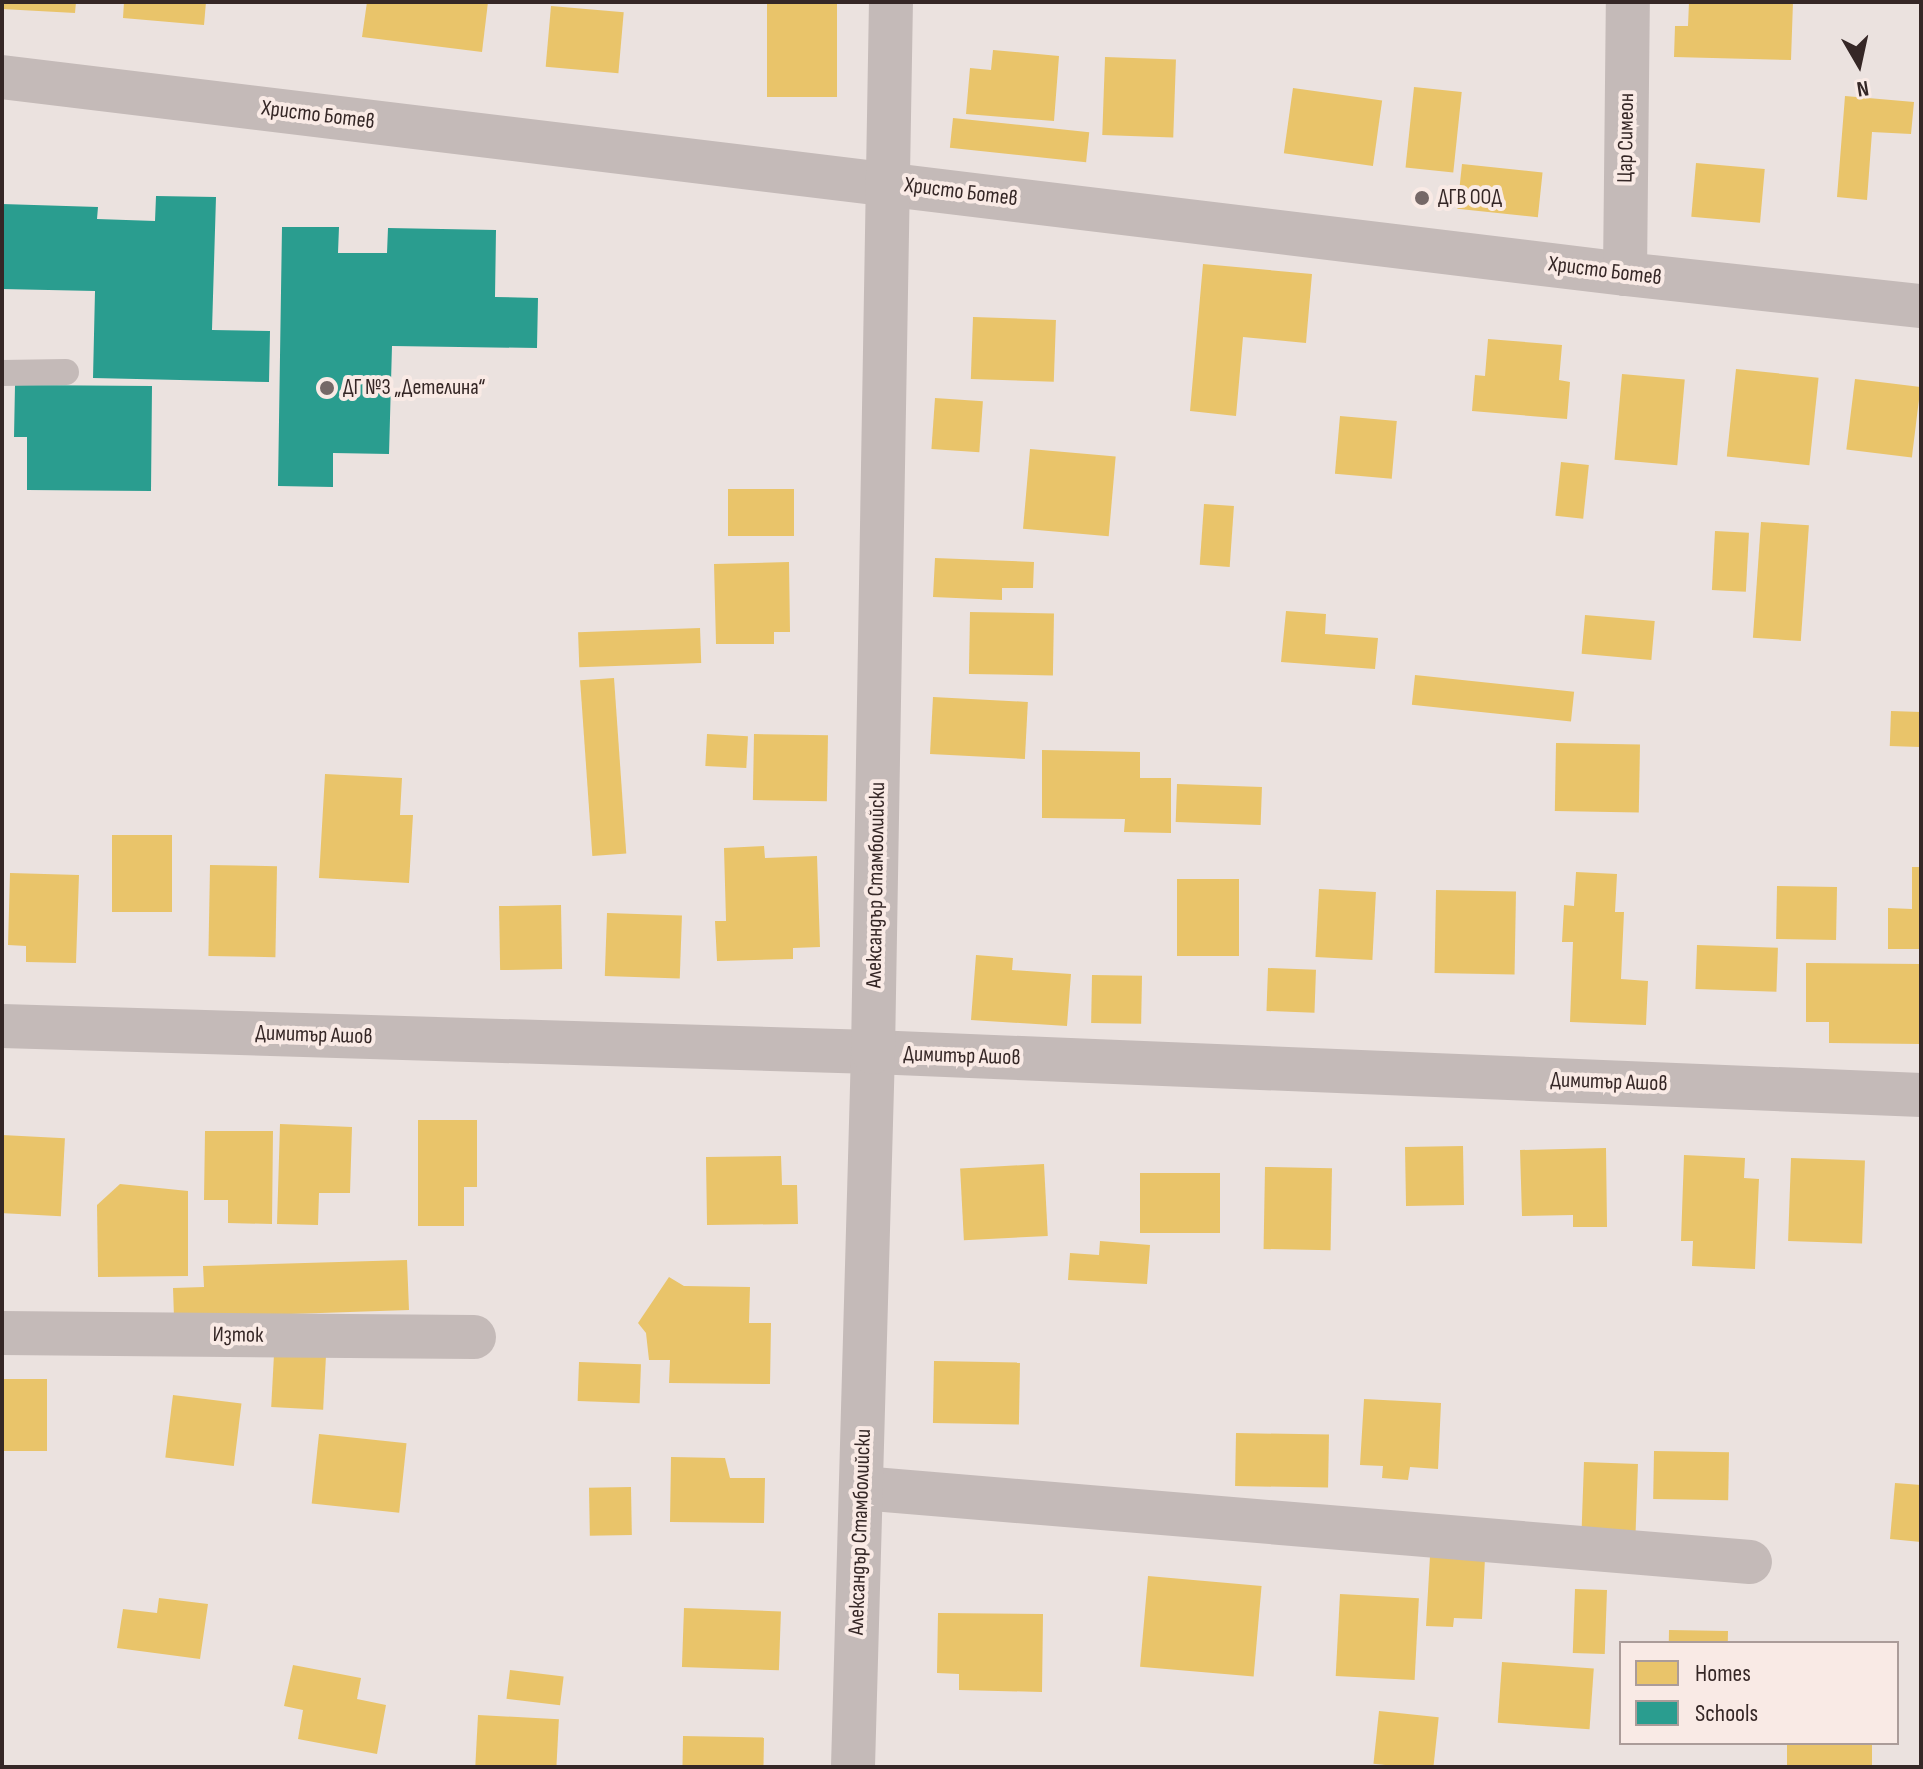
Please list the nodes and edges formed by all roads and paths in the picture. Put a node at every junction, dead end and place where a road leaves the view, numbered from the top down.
1 (891, 2) edge
2 (1628, 2) edge
3 (2, 77) edge
4 (887, 183) junction
5 (1625, 274) junction
6 (1921, 306) edge
7 (66, 372) dead end
8 (2, 373) edge
9 (2, 1026) edge
10 (873, 1052) junction
11 (1921, 1095) edge
12 (2, 1333) edge
13 (474, 1337) dead end
14 (861, 1488) junction
15 (1750, 1562) dead end
16 (853, 1767) edge

1 - 4 street, Александър Стамболийски
2 - 5 street, Цар Симеон
3 - 4 street, Христо Ботев
4 - 5 street, Христо Ботев
4 - 10 street, Александър Стамболийски
5 - 6 street, Христо Ботев
7 - 8 lane
9 - 10 street, Димитър Ашов
10 - 11 street, Димитър Ашов
10 - 14 street, Александър Стамболийски
12 - 13 street, Изток
14 - 15 street
14 - 16 street, Александър Стамболийски

